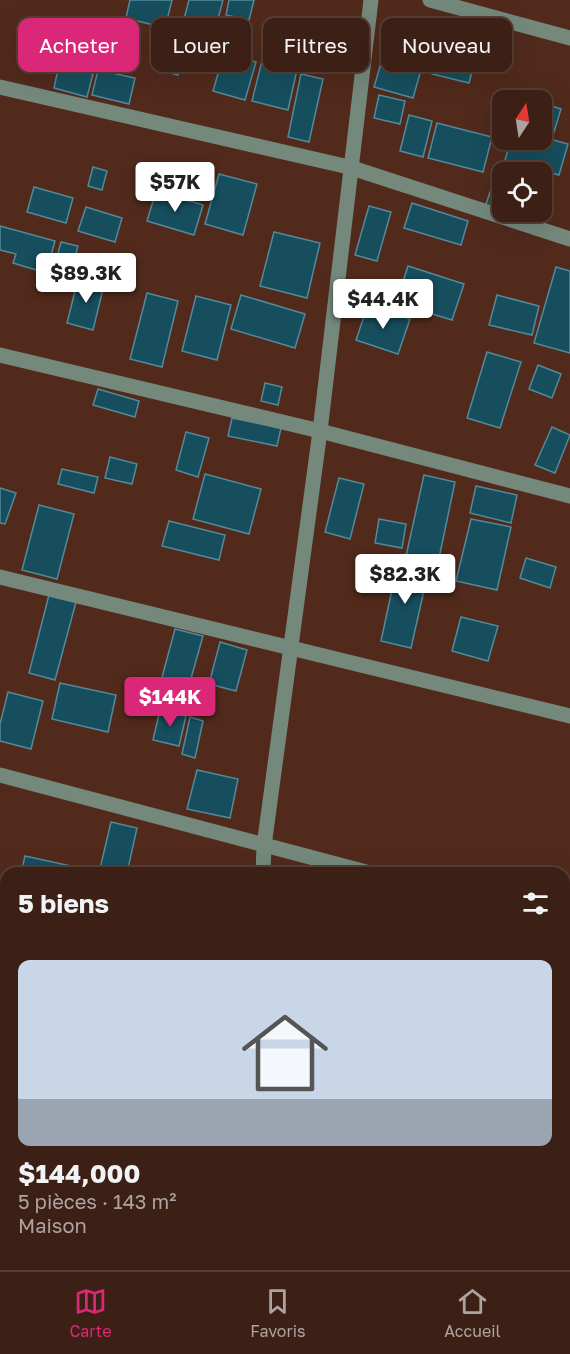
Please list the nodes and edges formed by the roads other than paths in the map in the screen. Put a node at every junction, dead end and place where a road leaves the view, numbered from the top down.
1 (371, 0) edge
2 (430, 0) edge
3 (570, 38) edge
4 (0, 87) edge
5 (349, 167) junction
6 (570, 239) edge
7 (0, 355) edge
8 (320, 431) junction
9 (570, 496) edge
10 (0, 577) edge
11 (292, 650) junction
12 (570, 717) edge
13 (0, 775) edge
14 (264, 846) junction
15 (263, 867) edge
16 (346, 867) edge

1 - 5 street
2 - 3 street
4 - 5 street
5 - 6 street
5 - 8 street
7 - 8 street
8 - 9 street
8 - 11 street
10 - 11 street
11 - 12 street
11 - 14 street
13 - 14 street
14 - 15 street
14 - 16 street

